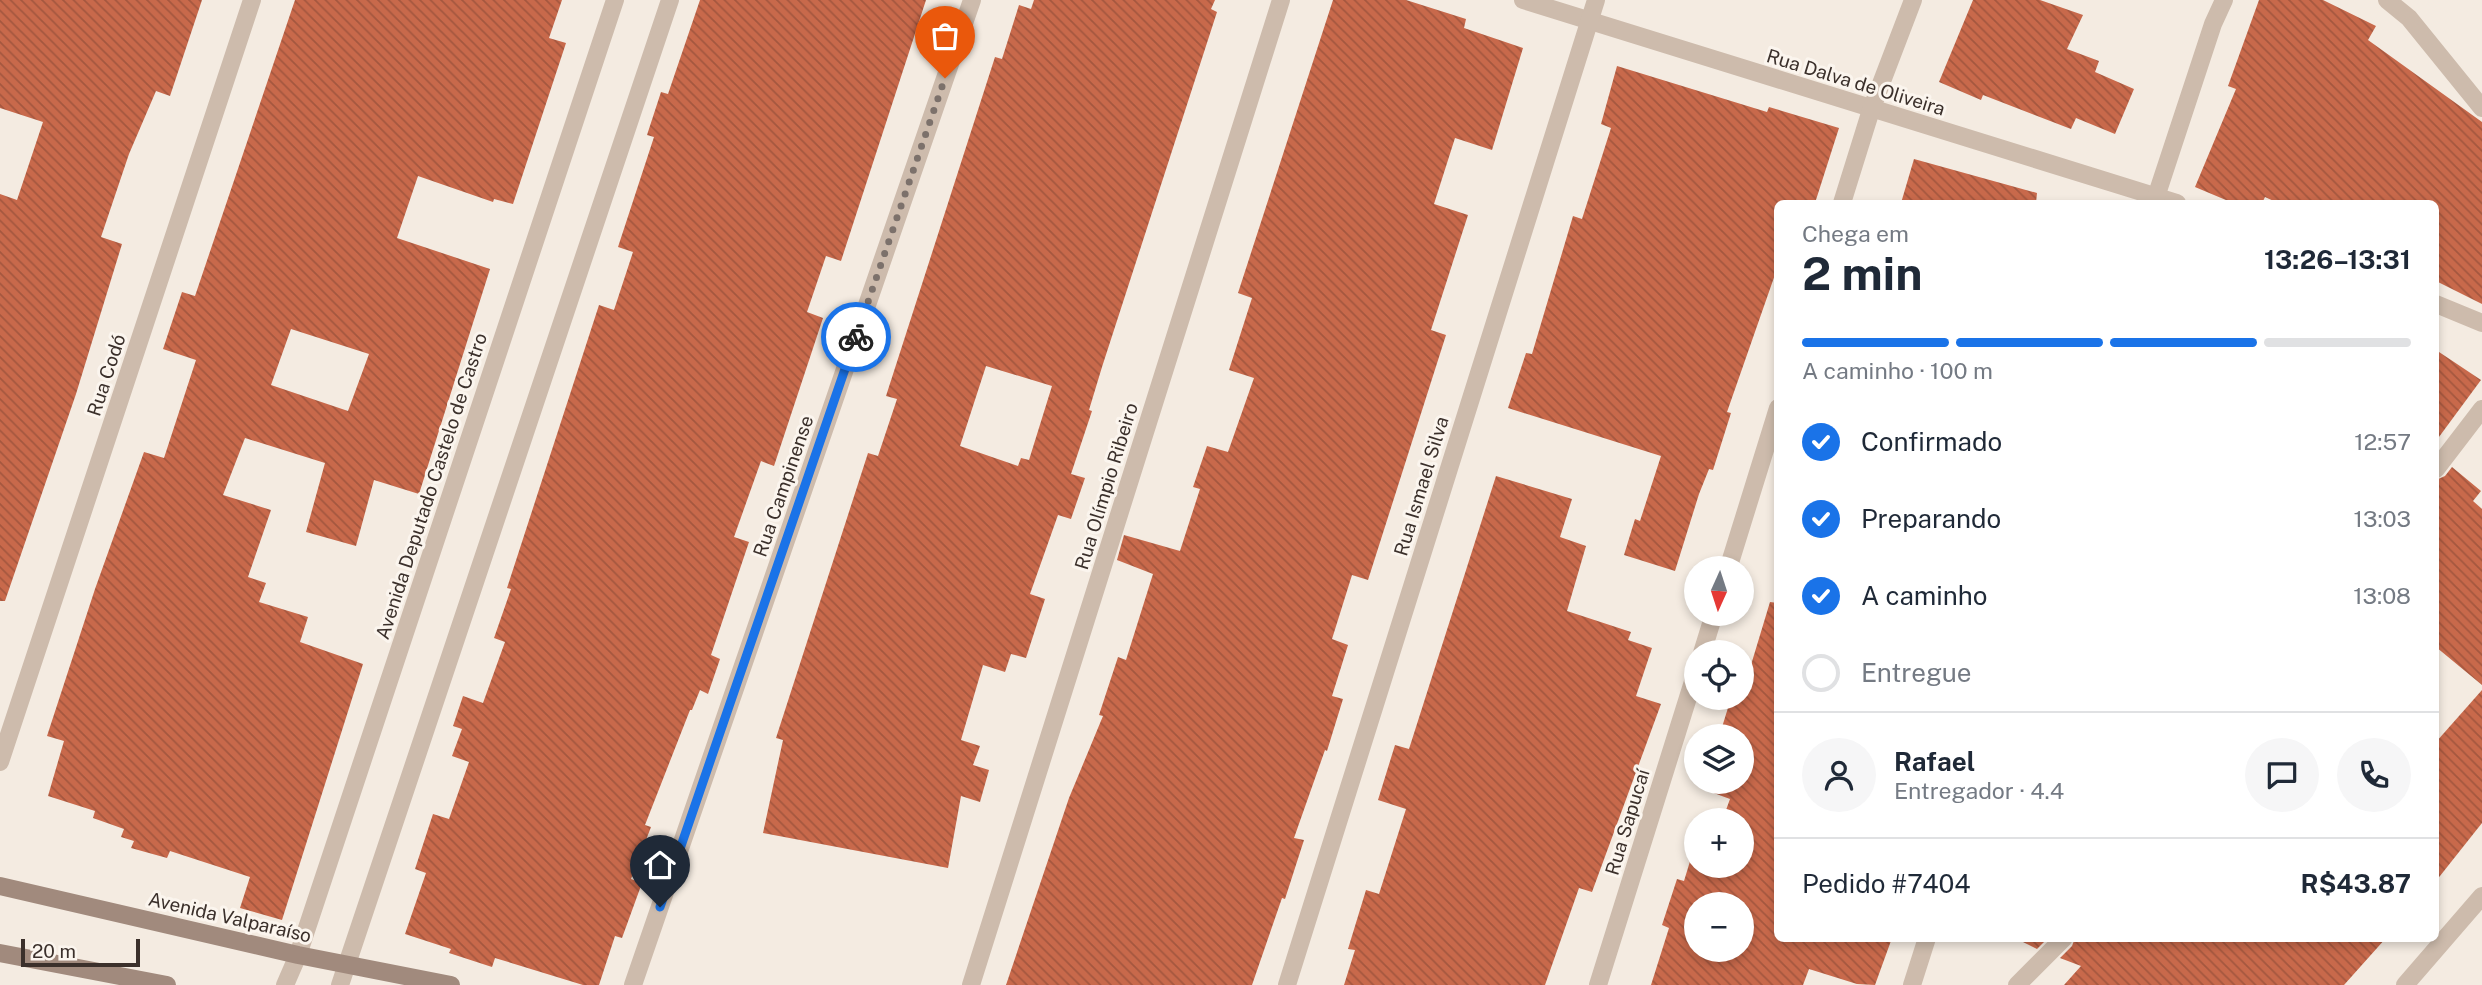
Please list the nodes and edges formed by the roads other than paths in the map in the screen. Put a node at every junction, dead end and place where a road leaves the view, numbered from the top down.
1 (252, 0) edge
2 (615, 0) edge
3 (670, 0) edge
4 (972, 0) edge
5 (1281, 0) edge
6 (1522, 0) edge
7 (1596, 0) edge
8 (1913, 0) edge
9 (2224, 0) edge
10 (2387, 0) edge
11 (1590, 21) junction
12 (2482, 108) edge
13 (1871, 110) junction
14 (2155, 199) edge
15 (1843, 200) edge
16 (2439, 305) edge
17 (2482, 323) edge
18 (2482, 410) edge
19 (1774, 421) edge
20 (2439, 465) edge
21 (1732, 556) edge
22 (1684, 710) edge
23 (0, 762) edge
24 (0, 886) edge
25 (2482, 896) edge
26 (1926, 942) edge
27 (2060, 942) edge
28 (0, 953) edge
29 (298, 955) junction
30 (346, 964) junction
31 (167, 985) edge
32 (285, 985) edge
33 (340, 985) edge
34 (451, 985) edge
35 (633, 985) edge
36 (971, 985) edge
37 (1287, 985) edge
38 (1598, 985) edge
39 (1912, 985) edge
40 (2017, 985) edge
41 (2405, 985) edge

1 - 23 street, Rua Codó
2 - 29 street, Avenida Deputado Castelo de Castro
3 - 30 street
4 - 35 street, Rua Campinense
5 - 36 street, Rua Olímpio Ribeiro
6 - 11 street, Rua Dalva de Oliveira
7 - 11 street, Rua Ismael Silva
8 - 13 street
9 - 14 street
10 - 12 street
11 - 13 street, Rua Dalva de Oliveira
11 - 37 street, Rua Ismael Silva
13 - 14 street, Rua Dalva de Oliveira
13 - 15 street
16 - 17 street
18 - 20 street
19 - 21 street
22 - 38 street, Rua Sapucaí
24 - 29 main road, Avenida Valparaíso
25 - 41 street
26 - 39 street
27 - 40 street
28 - 31 main road
29 - 30 main road, Avenida Valparaíso
29 - 32 street, Avenida Deputado Castelo de Castro
30 - 33 street
30 - 34 main road, Avenida Valparaíso

